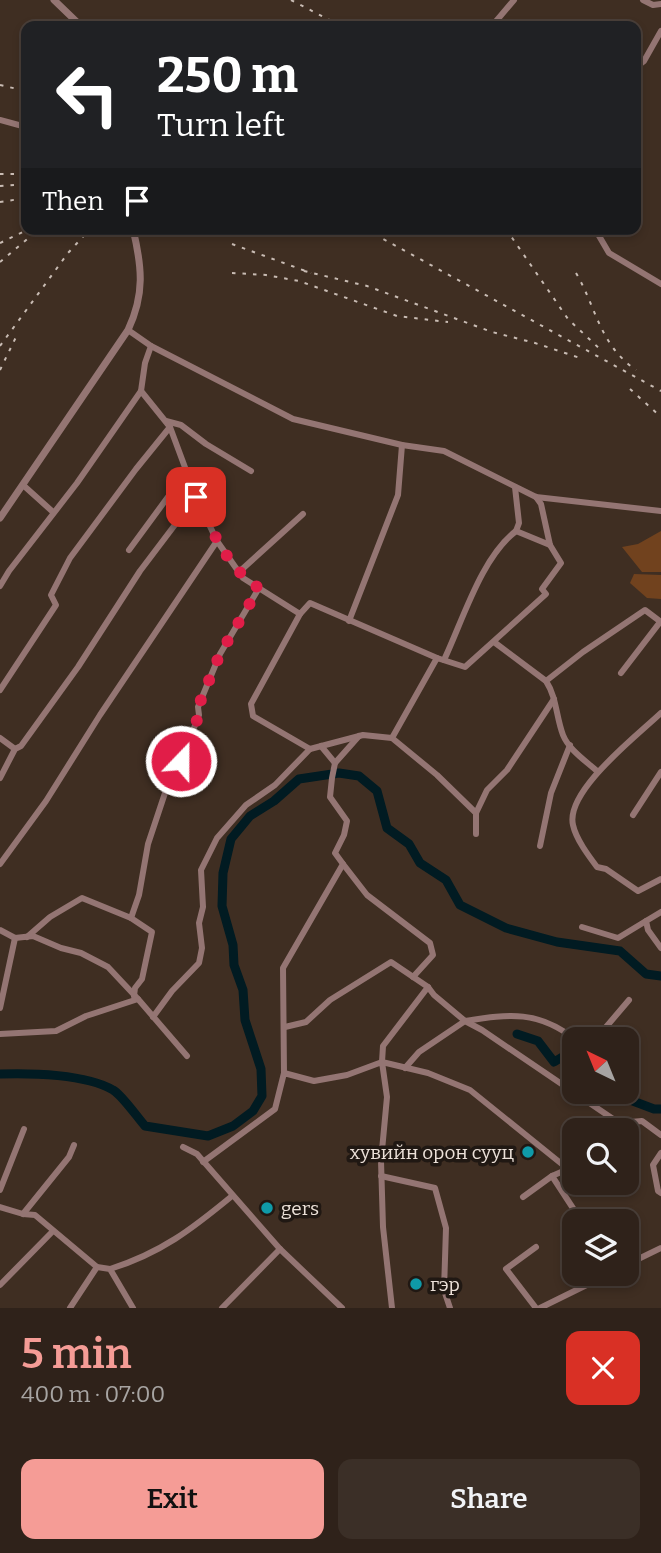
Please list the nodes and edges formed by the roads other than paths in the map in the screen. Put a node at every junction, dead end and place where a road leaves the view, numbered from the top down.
1 (54, 0) edge
2 (514, 0) edge
3 (643, 0) edge
4 (661, 5) edge
5 (76, 21) edge
6 (496, 21) edge
7 (661, 31) edge
8 (641, 63) edge
9 (0, 120) edge
10 (21, 126) edge
11 (134, 235) edge
12 (599, 235) edge
13 (661, 284) edge
14 (128, 330) junction
15 (151, 346) junction
16 (141, 391) junction
17 (164, 421) junction
18 (170, 427) junction
19 (402, 445) junction
20 (187, 471) junction
21 (251, 471) dead end
22 (23, 485) junction
23 (515, 487) junction
24 (196, 497) junction
25 (536, 497) junction
26 (53, 512) junction
27 (661, 512) edge
28 (303, 514) dead end
29 (0, 518) edge
30 (516, 531) junction
31 (217, 541) junction
32 (550, 545) junction
33 (129, 550) dead end
34 (239, 572) junction
35 (0, 586) edge
36 (259, 588) junction
37 (300, 614) junction
38 (349, 621) junction
39 (661, 622) edge
40 (494, 642) junction
41 (436, 658) junction
42 (444, 660) junction
43 (621, 673) dead end
44 (546, 681) junction
45 (0, 690) edge
46 (554, 699) junction
47 (661, 713) edge
48 (359, 736) junction
49 (0, 738) edge
50 (392, 738) junction
51 (570, 745) junction
52 (320, 746) junction
53 (15, 749) junction
54 (310, 749) junction
55 (335, 763) junction
56 (598, 772) junction
57 (661, 772) edge
58 (0, 778) edge
59 (476, 813) junction
60 (633, 816) dead end
61 (476, 834) dead end
62 (540, 846) dead end
63 (0, 864) edge
64 (343, 864) junction
65 (661, 878) edge
66 (661, 912) edge
67 (131, 918) junction
68 (646, 921) junction
69 (582, 927) dead end
70 (0, 930) edge
71 (27, 937) junction
72 (15, 938) junction
73 (661, 948) edge
74 (413, 977) junction
75 (428, 987) junction
76 (136, 997) junction
77 (629, 1000) dead end
78 (0, 1008) edge
79 (153, 1017) junction
80 (465, 1021) junction
81 (285, 1027) junction
82 (606, 1027) edge
83 (562, 1028) edge
84 (0, 1034) edge
85 (187, 1056) dead end
86 (383, 1062) junction
87 (405, 1068) junction
88 (284, 1073) junction
89 (612, 1118) edge
90 (639, 1121) edge
91 (24, 1129) dead end
92 (661, 1135) edge
93 (74, 1145) dead end
94 (183, 1147) dead end
95 (661, 1153) edge
96 (204, 1162) junction
97 (562, 1164) edge
98 (562, 1172) edge
99 (381, 1176) junction
100 (552, 1176) junction
101 (0, 1190) edge
102 (661, 1193) edge
103 (232, 1196) junction
104 (523, 1197) dead end
105 (0, 1207) edge
106 (574, 1209) edge
107 (23, 1214) junction
108 (53, 1231) junction
109 (536, 1247) dead end
110 (280, 1248) junction
111 (661, 1248) edge
112 (639, 1259) edge
113 (97, 1267) junction
114 (110, 1269) junction
115 (0, 1285) edge
116 (583, 1286) edge
117 (71, 1308) edge
118 (133, 1308) edge
119 (222, 1308) edge
120 (342, 1308) edge
121 (392, 1308) edge
122 (450, 1308) edge
123 (538, 1308) edge

1 - 5 street
2 - 6 street
3 - 4 street
7 - 8 street
9 - 10 street
11 - 14 street
12 - 13 street
14 - 15 street
14 - 22 street
15 - 16 street
15 - 19 street
16 - 17 street
16 - 26 street
17 - 18 street
17 - 21 street
18 - 20 street
18 - 45 street
19 - 23 street
19 - 38 street
20 - 24 street
20 - 33 street
22 - 26 street
22 - 29 street
23 - 25 street
23 - 30 street
24 - 31 street
24 - 53 street
25 - 27 street
25 - 32 street
26 - 35 street
28 - 34 street
30 - 32 street
30 - 42 street
31 - 34 street
31 - 63 street
32 - 40 street
34 - 36 street
36 - 37 street
36 - 67 street
37 - 38 street
37 - 54 street
38 - 41 street
39 - 43 street
39 - 44 street
40 - 42 street
40 - 44 street
41 - 42 street
41 - 50 street
44 - 46 street
46 - 51 street
46 - 59 street
47 - 56 street
48 - 50 street
48 - 52 street
48 - 55 street
49 - 53 street
50 - 59 street
51 - 56 street
51 - 62 street
52 - 54 street
52 - 55 street
53 - 58 street
54 - 79 street
55 - 64 street
56 - 65 street
57 - 60 street
59 - 61 street
64 - 74 street
64 - 81 street
66 - 68 street
67 - 71 street
67 - 76 street
68 - 69 street
68 - 73 street
70 - 72 street
71 - 72 street
71 - 76 street
72 - 78 street
74 - 75 street
74 - 81 street
75 - 80 street
75 - 86 street
76 - 79 street
76 - 84 street
77 - 82 street
79 - 85 street
80 - 83 street
80 - 87 street
80 - 89 street
81 - 88 street
86 - 87 street
86 - 88 street
86 - 99 street
87 - 97 street
88 - 96 street
90 - 92 street
91 - 101 street
93 - 107 street
94 - 96 street
95 - 102 street
96 - 103 street
98 - 100 street
99 - 121 street
99 - 122 street
100 - 104 street
100 - 106 street
103 - 110 street
103 - 114 street
105 - 107 street
107 - 108 street
108 - 113 street
108 - 115 street
109 - 123 street
110 - 119 street
110 - 120 street
111 - 112 street
113 - 114 street
113 - 117 street
114 - 118 street
116 - 123 street

